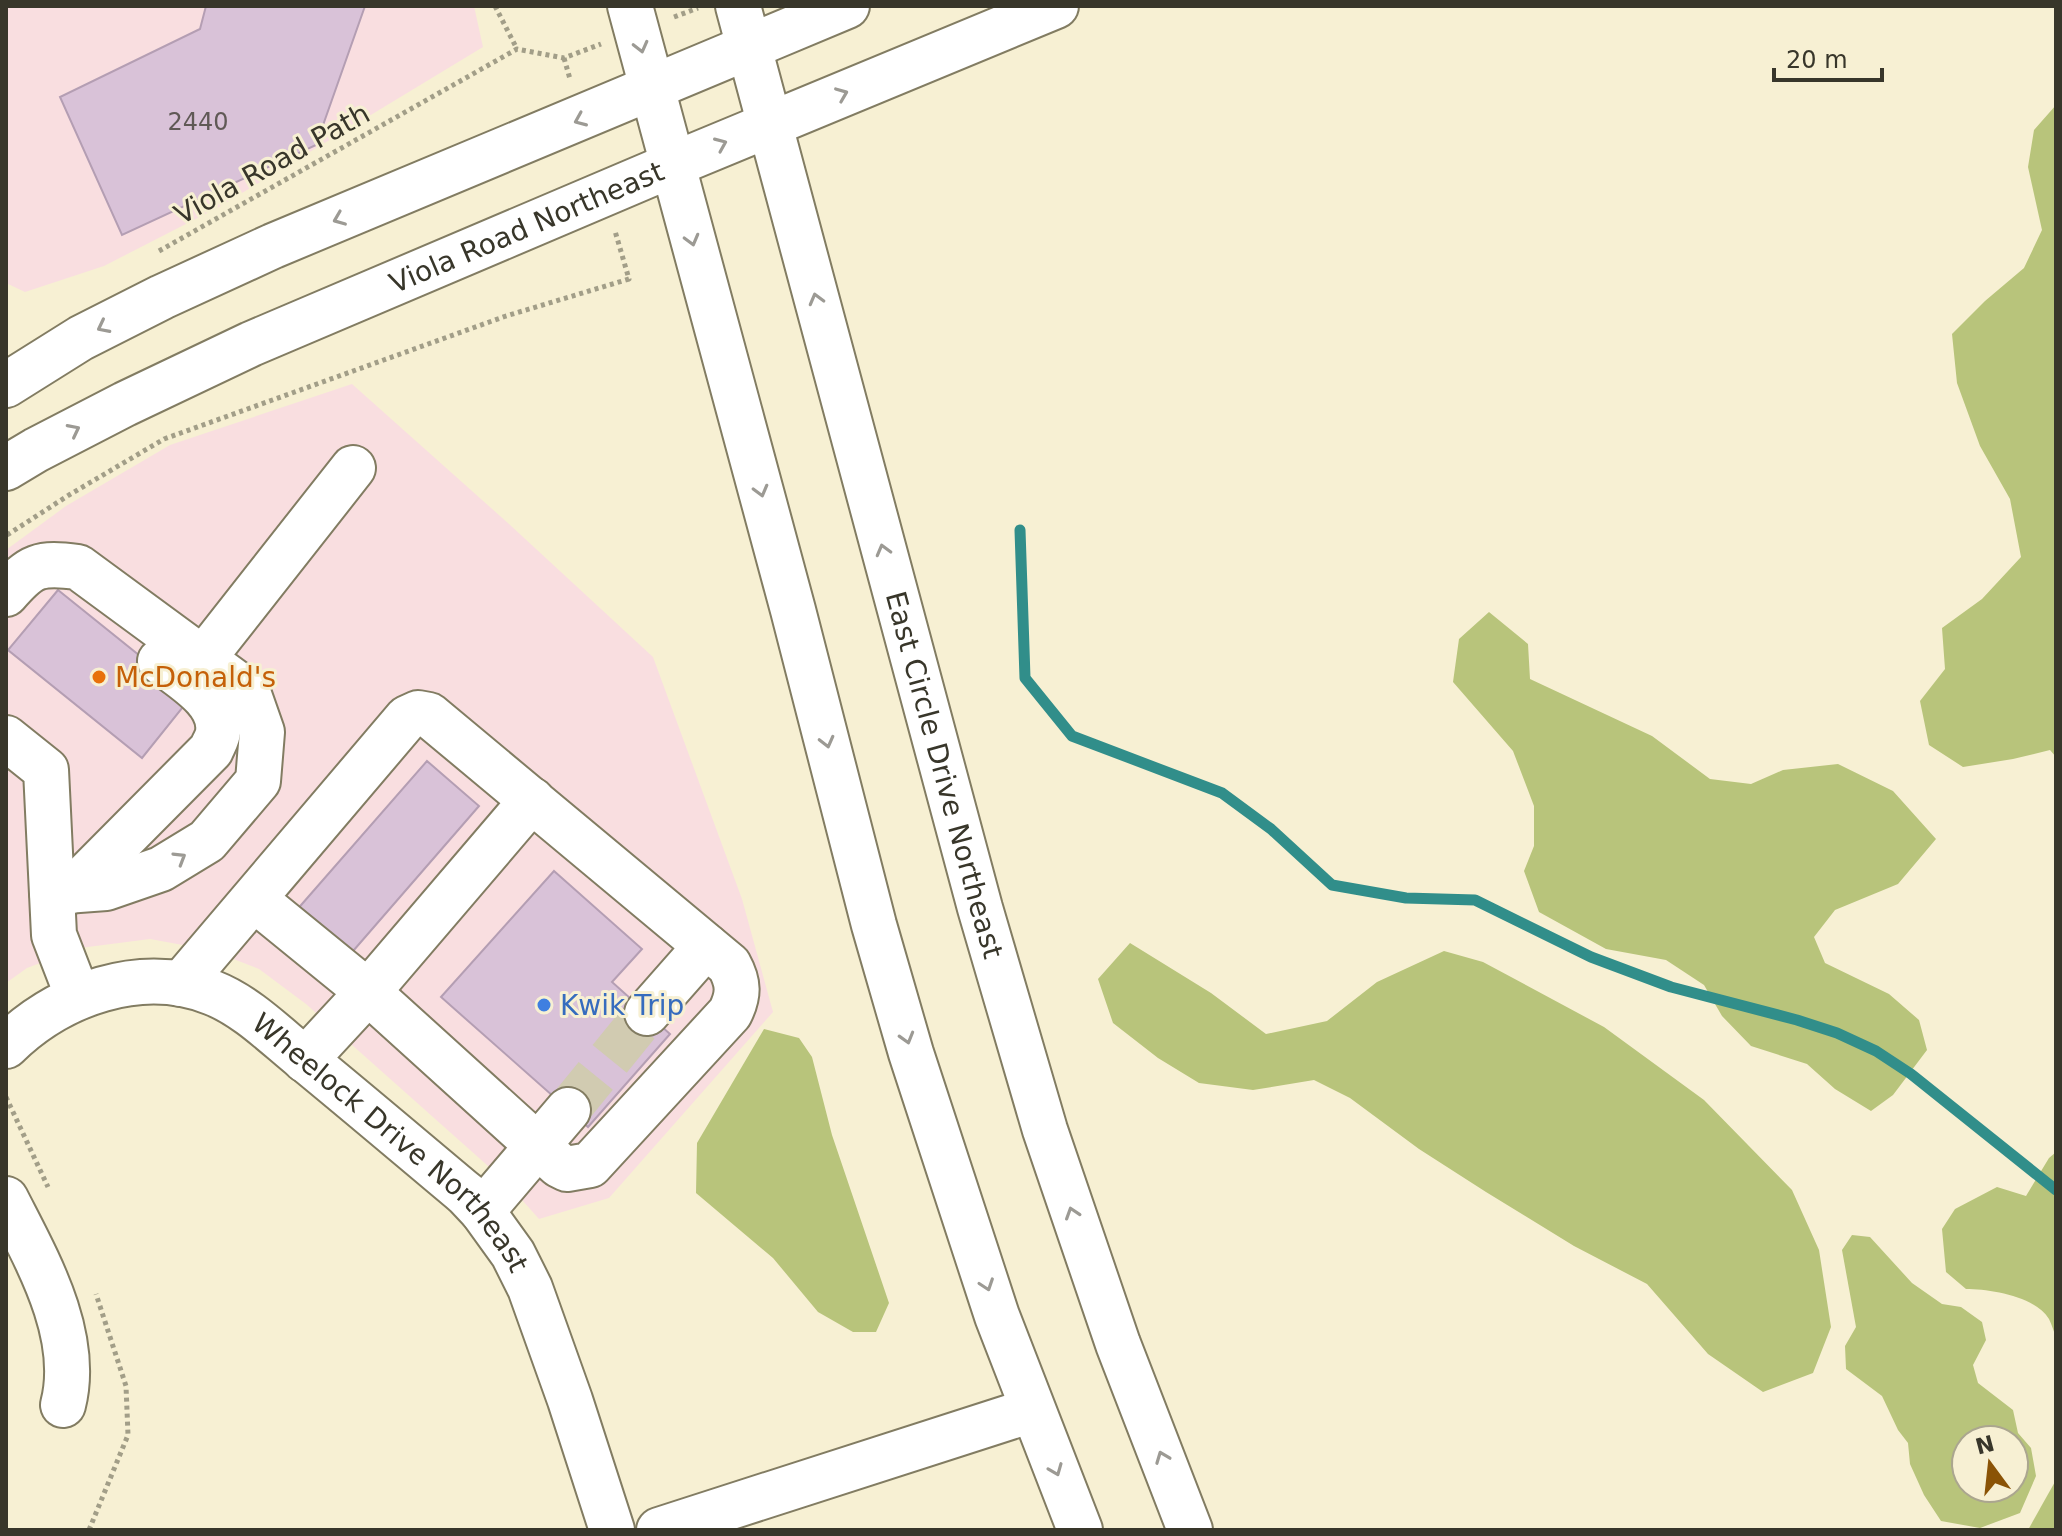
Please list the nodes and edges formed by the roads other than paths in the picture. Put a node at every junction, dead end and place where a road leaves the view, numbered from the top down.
1 (630, 6) edge
2 (738, 6) edge
3 (847, 6) edge
4 (1056, 6) edge
5 (749, 47) junction
6 (651, 88) junction
7 (770, 123) junction
8 (672, 165) junction
9 (6, 385) edge
10 (6, 468) edge
11 (353, 468) dead end
12 (70, 566) junction
13 (6, 594) edge
14 (202, 660) junction
15 (6, 738) edge
16 (532, 800) junction
17 (73, 891) junction
18 (254, 899) junction
19 (706, 946) junction
20 (181, 984) junction
21 (368, 992) junction
22 (78, 997) junction
23 (647, 1013) tunnel mouth
24 (6, 1046) edge
25 (305, 1060) junction
26 (568, 1110) tunnel mouth
27 (536, 1145) junction
28 (6, 1199) edge
29 (482, 1211) junction
30 (20, 1269) edge
31 (63, 1405) dead end
32 (1032, 1410) junction
33 (612, 1530) edge
34 (659, 1530) edge
35 (1080, 1530) edge
36 (1190, 1530) edge

1 -> 6 main road
2 - 5 main road, East Circle Drive Northeast
3 - 5 main road
7 -> 4 main road, Viola Road Northeast
5 - 6 main road
5 - 7 main road, East Circle Drive Northeast
6 - 8 main road
6 -> 9 main road
8 -> 7 main road, Viola Road Northeast
36 -> 7 main road, East Circle Drive Northeast
10 -> 8 main road, Viola Road Northeast
8 -> 32 main road
11 - 14 main road
12 - 13 main road
12 - 14 main road
12 - 17 main road
17 -> 14 main road
15 - 17 main road
16 - 18 main road
16 - 19 main road
16 - 21 main road
17 - 22 main road
18 - 20 main road
18 - 21 main road
19 - 23 main road
19 - 27 main road
20 - 22 main road, Wheelock Drive Northeast
20 - 25 main road, Wheelock Drive Northeast
21 - 25 main road
21 - 27 main road
22 - 24 main road, Wheelock Drive Northeast
25 - 29 main road, Wheelock Drive Northeast
26 - 27 main road
27 - 29 main road
28 - 30 main road
29 - 33 main road, Wheelock Drive Northeast
30 - 31 main road
32 - 34 main road
32 -> 35 main road

